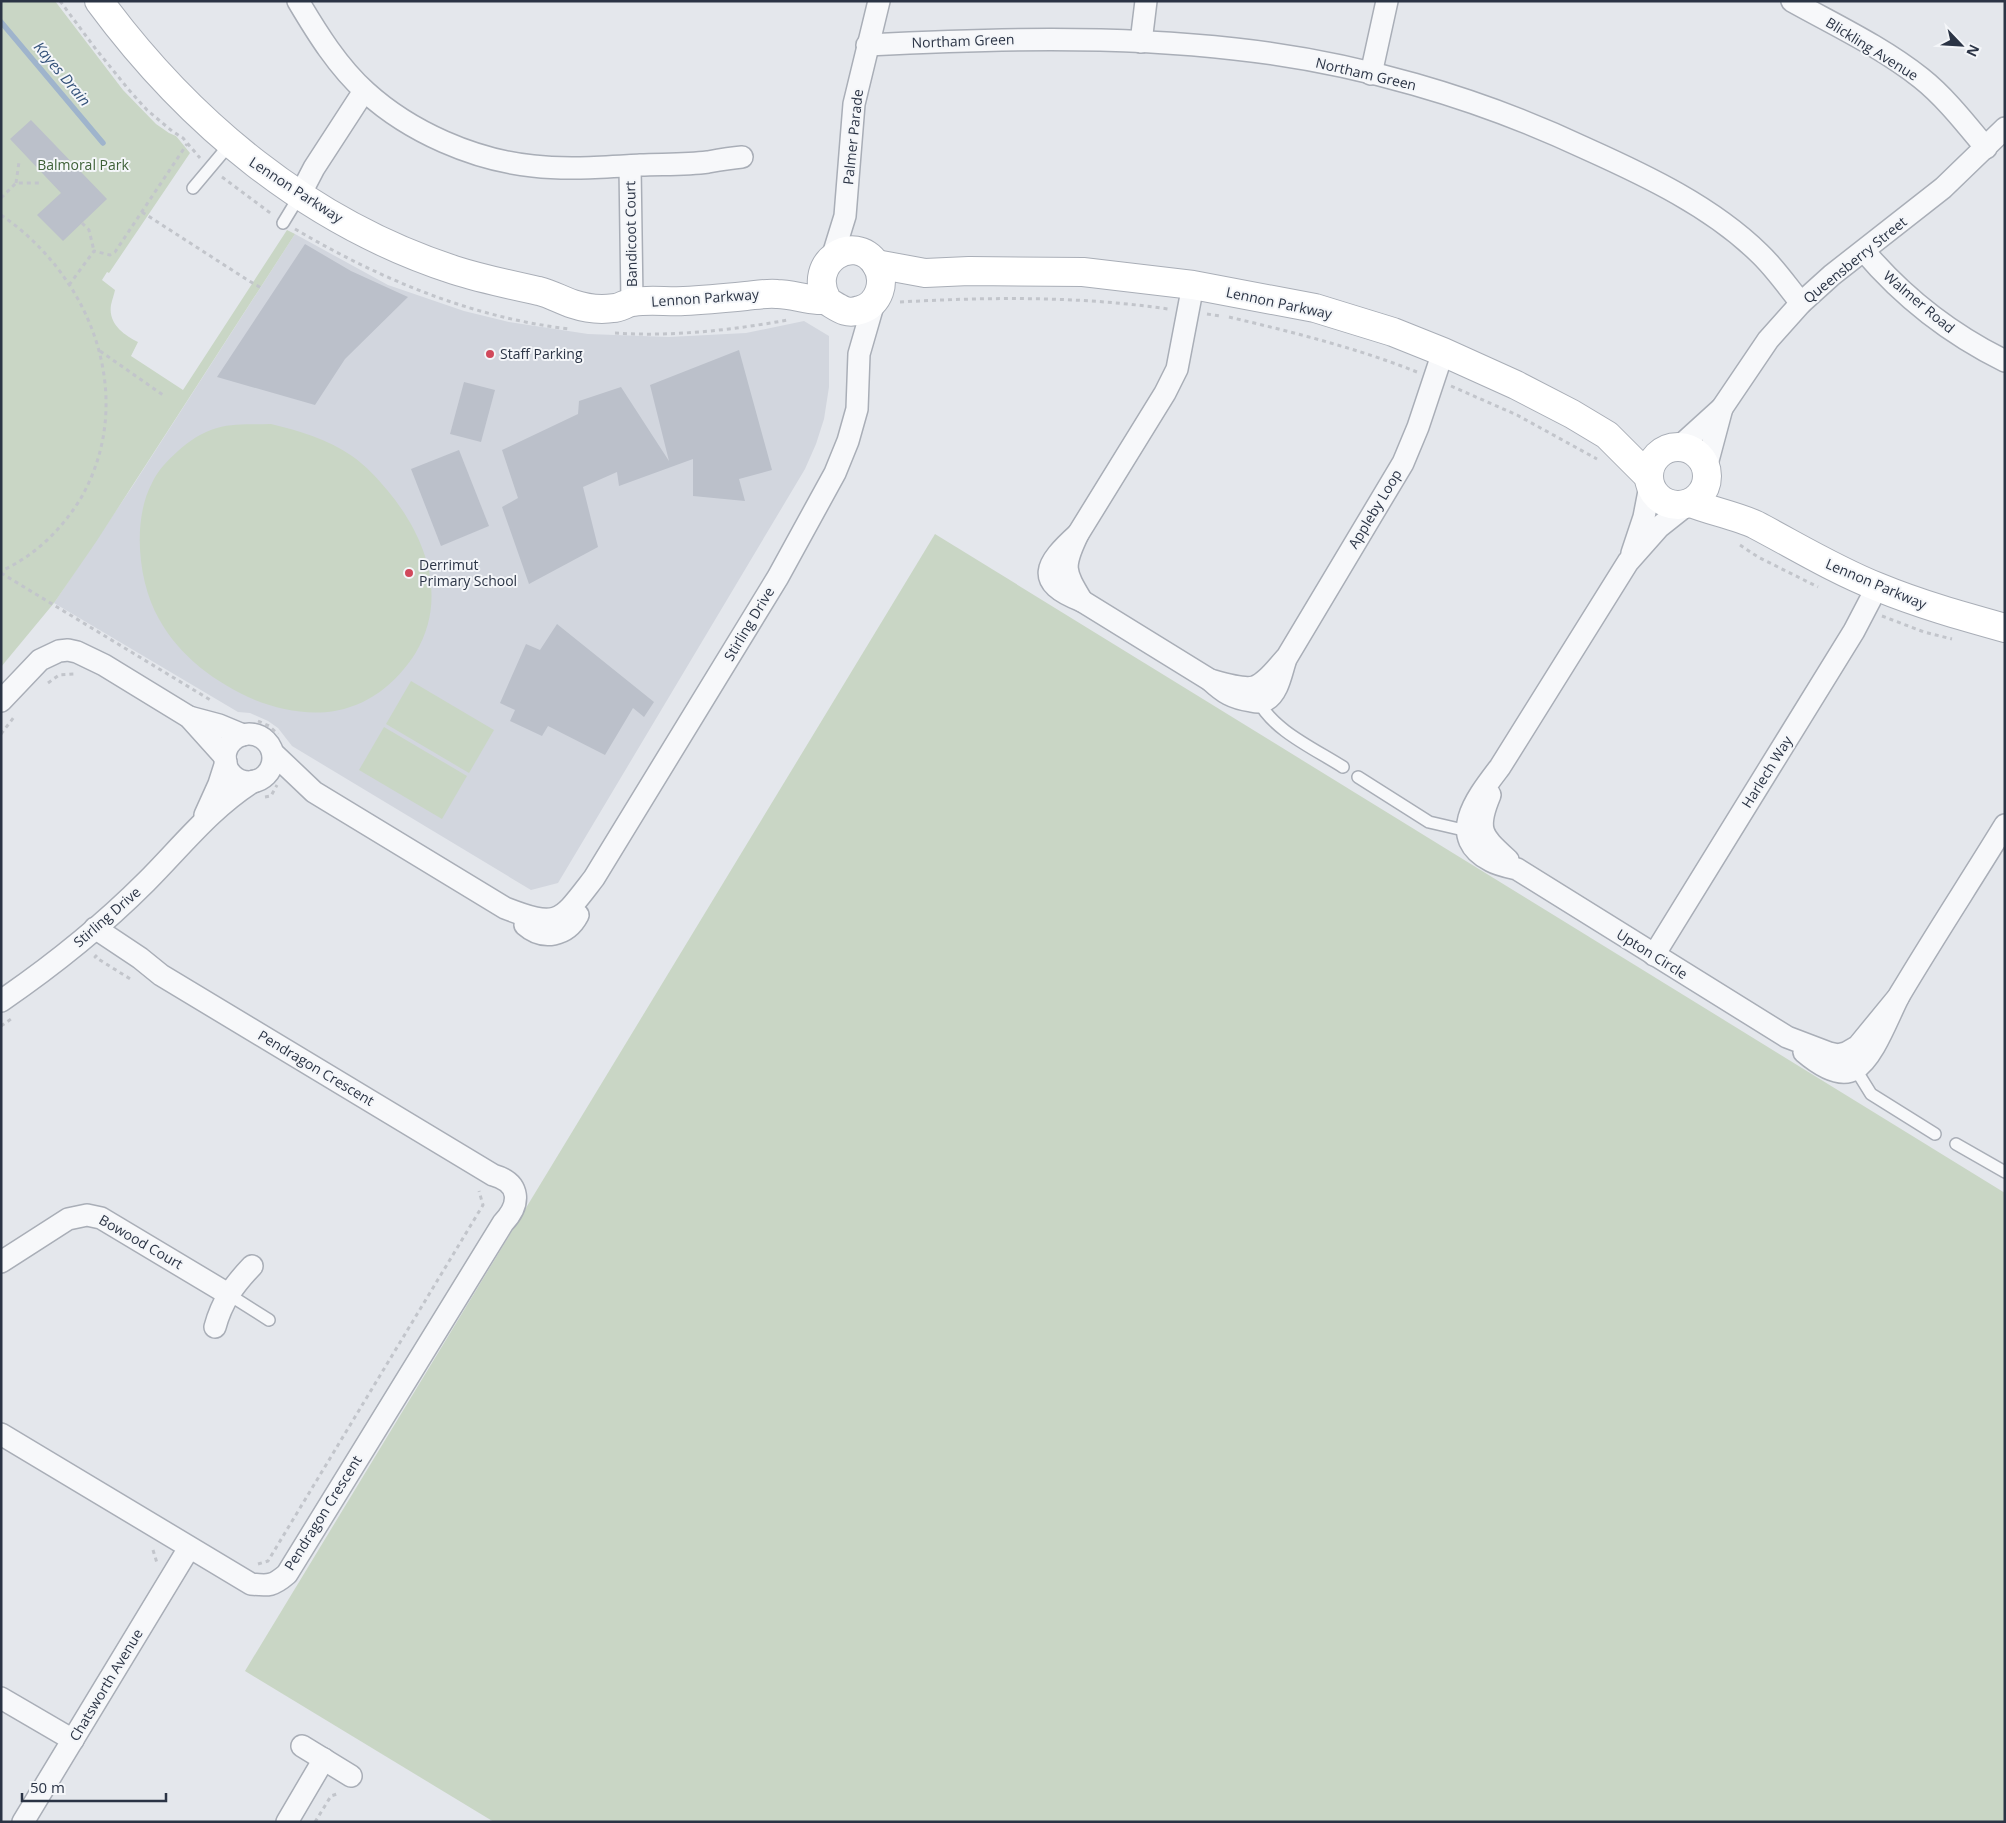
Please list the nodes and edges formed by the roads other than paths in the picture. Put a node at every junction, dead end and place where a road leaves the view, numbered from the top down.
1 (99, 1) edge
2 (298, 1) edge
3 (879, 1) edge
4 (1146, 1) edge
5 (1387, 1) edge
6 (1792, 1) edge
7 (1141, 42) junction
8 (867, 45) junction
9 (1371, 74) junction
10 (364, 91) junction
11 (2005, 128) edge
12 (230, 144) junction
13 (1986, 148) junction
14 (742, 157) dead end
15 (630, 166) junction
16 (193, 188) dead end
17 (300, 195) junction
18 (845, 216) junction
19 (283, 223) road end
20 (1864, 251) junction
21 (873, 261) junction
22 (828, 262) junction
23 (925, 273) junction
24 (777, 294) junction
25 (1191, 298) junction
26 (882, 300) junction
27 (632, 302) junction
28 (829, 303) junction
29 (1801, 303) junction
30 (1443, 352) junction
31 (859, 354) junction
32 (2005, 361) edge
33 (1722, 408) junction
34 (1607, 435) junction
35 (1674, 447) junction
36 (1707, 473) junction
37 (1649, 481) junction
38 (1689, 504) junction
39 (1744, 533) junction
40 (1628, 562) junction
41 (1872, 599) junction
42 (2005, 628) edge
43 (1256, 695) junction
44 (6, 705) edge
45 (189, 717) junction
46 (242, 735) junction
47 (272, 753) junction
48 (225, 760) junction
49 (1343, 767) dead end
50 (1358, 777) dead end
51 (258, 780) junction
52 (314, 792) junction
53 (202, 822) junction
54 (2005, 825) edge
55 (1475, 833) junction
56 (114, 912) junction
57 (104, 934) junction
58 (1654, 955) junction
59 (140, 958) junction
60 (1, 1001) edge
61 (1851, 1061) junction
62 (1935, 1134) dead end
63 (1956, 1144) dead end
64 (2005, 1172) edge
65 (1, 1262) edge
66 (252, 1266) dead end
67 (228, 1294) junction
68 (269, 1320) dead end
69 (215, 1327) dead end
70 (1, 1434) edge
71 (189, 1548) junction
72 (1, 1698) edge
73 (73, 1740) junction
74 (302, 1746) dead end
75 (324, 1759) junction
76 (352, 1776) dead end
77 (23, 1822) edge
78 (287, 1822) edge

1 - 12 street, Lennon Parkway
2 - 10 street, Bandicoot Court
3 - 8 street, Palmer Parade
4 - 7 street
5 - 9 street
6 - 13 street, Blickling Avenue
7 - 8 street, Northam Green
7 - 9 street, Northam Green
8 - 18 street, Palmer Parade
9 - 29 street, Northam Green
10 - 15 street, Bandicoot Court
10 - 17 street
11 - 13 street, Queensberry Street
12 - 16 lane
12 - 17 street, Lennon Parkway
13 - 20 street, Queensberry Street
14 - 15 street, Bandicoot Court
15 - 27 street, Bandicoot Court
17 - 19 lane
17 - 27 street, Lennon Parkway
18 - 21 street
18 - 22 street, Palmer Parade
20 - 29 street, Queensberry Street
20 - 32 street, Walmer Road
21 - 22 street, Lennon Parkway
21 - 23 street, Lennon Parkway
21 - 26 street
22 - 24 street, Lennon Parkway
22 - 28 street
23 - 25 street, Lennon Parkway
23 - 26 street, Lennon Parkway
24 - 27 street, Lennon Parkway
24 - 28 street, Lennon Parkway
25 - 30 street, Lennon Parkway
25 - 43 street
26 - 28 street, Lennon Parkway
26 - 31 street, Stirling Drive
28 - 31 street, Stirling Drive
29 - 33 street, Queensberry Street
30 - 34 street, Lennon Parkway
30 - 43 street, Appleby Loop
31 - 52 street, Stirling Drive
33 - 35 street, Queensberry Street
33 - 36 street, Queensberry Street
34 - 35 street, Lennon Parkway
34 - 37 street, Lennon Parkway
35 - 36 street
35 - 37 street
36 - 38 street
36 - 39 street, Lennon Parkway
37 - 38 street
37 - 40 street
38 - 39 street, Lennon Parkway
38 - 40 street
39 - 41 street, Lennon Parkway
40 - 55 street
41 - 42 street, Lennon Parkway
41 - 58 street, Harlech Way
43 - 49 lane
44 - 45 street
45 - 46 street
45 - 48 street
46 - 47 street
46 - 48 street
47 - 51 street
47 - 52 street, Stirling Drive
48 - 51 street
48 - 53 street, Stirling Drive
50 - 55 lane
51 - 52 street, Stirling Drive
51 - 53 street, Stirling Drive
53 - 56 street, Stirling Drive
54 - 61 street
55 - 58 street, Upton Circle
56 - 57 street, Stirling Drive
56 - 59 street, Pendragon Crescent
57 - 59 street, Pendragon Crescent
57 - 60 street, Stirling Drive
58 - 61 street, Upton Circle
59 - 71 street, Pendragon Crescent
61 - 62 lane
63 - 64 lane
65 - 67 street, Bowood Court
66 - 67 street
67 - 68 lane, Bowood Court
67 - 69 street
70 - 71 street, Pendragon Crescent
71 - 73 street, Chatsworth Avenue
72 - 73 street
73 - 77 street, Chatsworth Avenue
74 - 75 street
75 - 76 street
75 - 78 street

